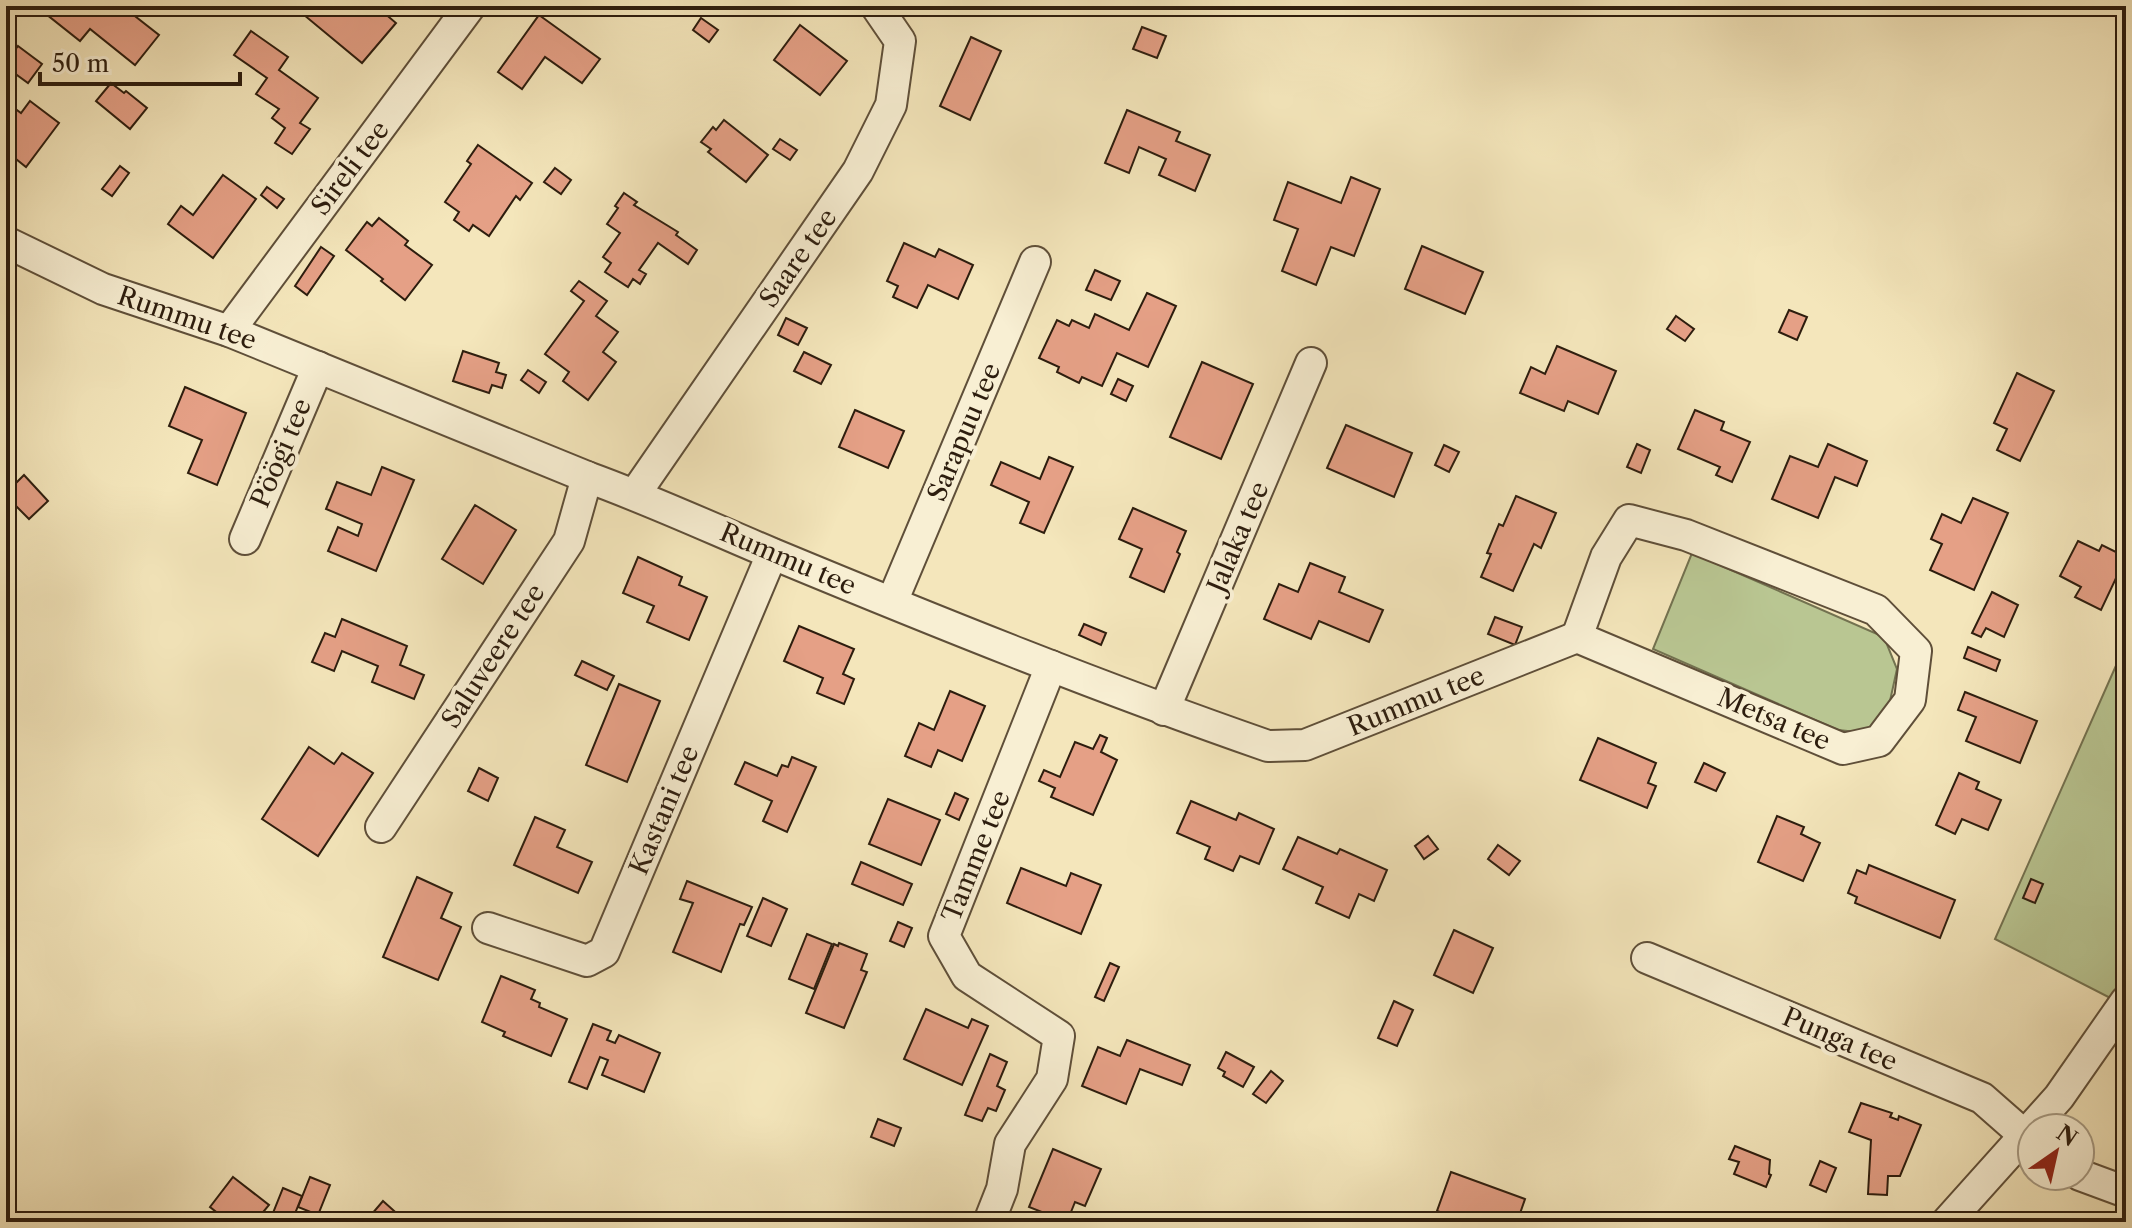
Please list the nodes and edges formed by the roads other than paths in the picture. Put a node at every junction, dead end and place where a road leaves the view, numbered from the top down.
1 (470, 6) edge
2 (876, 6) edge
3 (6, 242) edge
4 (1035, 262) dead end
5 (229, 331) junction
6 (1311, 363) dead end
7 (318, 367) junction
8 (587, 477) junction
9 (635, 494) junction
10 (245, 539) dead end
11 (772, 554) junction
12 (892, 602) junction
13 (1577, 637) junction
14 (1051, 666) junction
15 (1164, 710) junction
16 (381, 827) dead end
17 (488, 928) dead end
18 (1647, 958) dead end
19 (2126, 1001) edge
20 (2048, 1112) edge
21 (2016, 1128) edge
22 (2016, 1150) edge
23 (2096, 1181) edge
24 (2126, 1192) edge
25 (989, 1222) edge
26 (1947, 1222) edge

1 - 5 street, Sireli tee
2 - 9 street, Saare tee
3 - 5 street, Rummu tee
4 - 12 street, Sarapuu tee
5 - 7 street, Rummu tee
6 - 15 street, Jalaka tee
7 - 8 street, Rummu tee
7 - 10 street, Pöögi tee
8 - 9 street, Rummu tee
8 - 16 street, Saluveere tee
9 - 11 street, Rummu tee
11 - 12 street, Rummu tee
11 - 17 street, Kastani tee
12 - 14 street, Rummu tee
13 - 13 street, Metsa tee
13 - 15 street, Rummu tee
14 - 15 street, Rummu tee
14 - 25 street, Tamme tee
18 - 21 street, Punga tee
19 - 20 street
22 - 26 street
23 - 24 street

